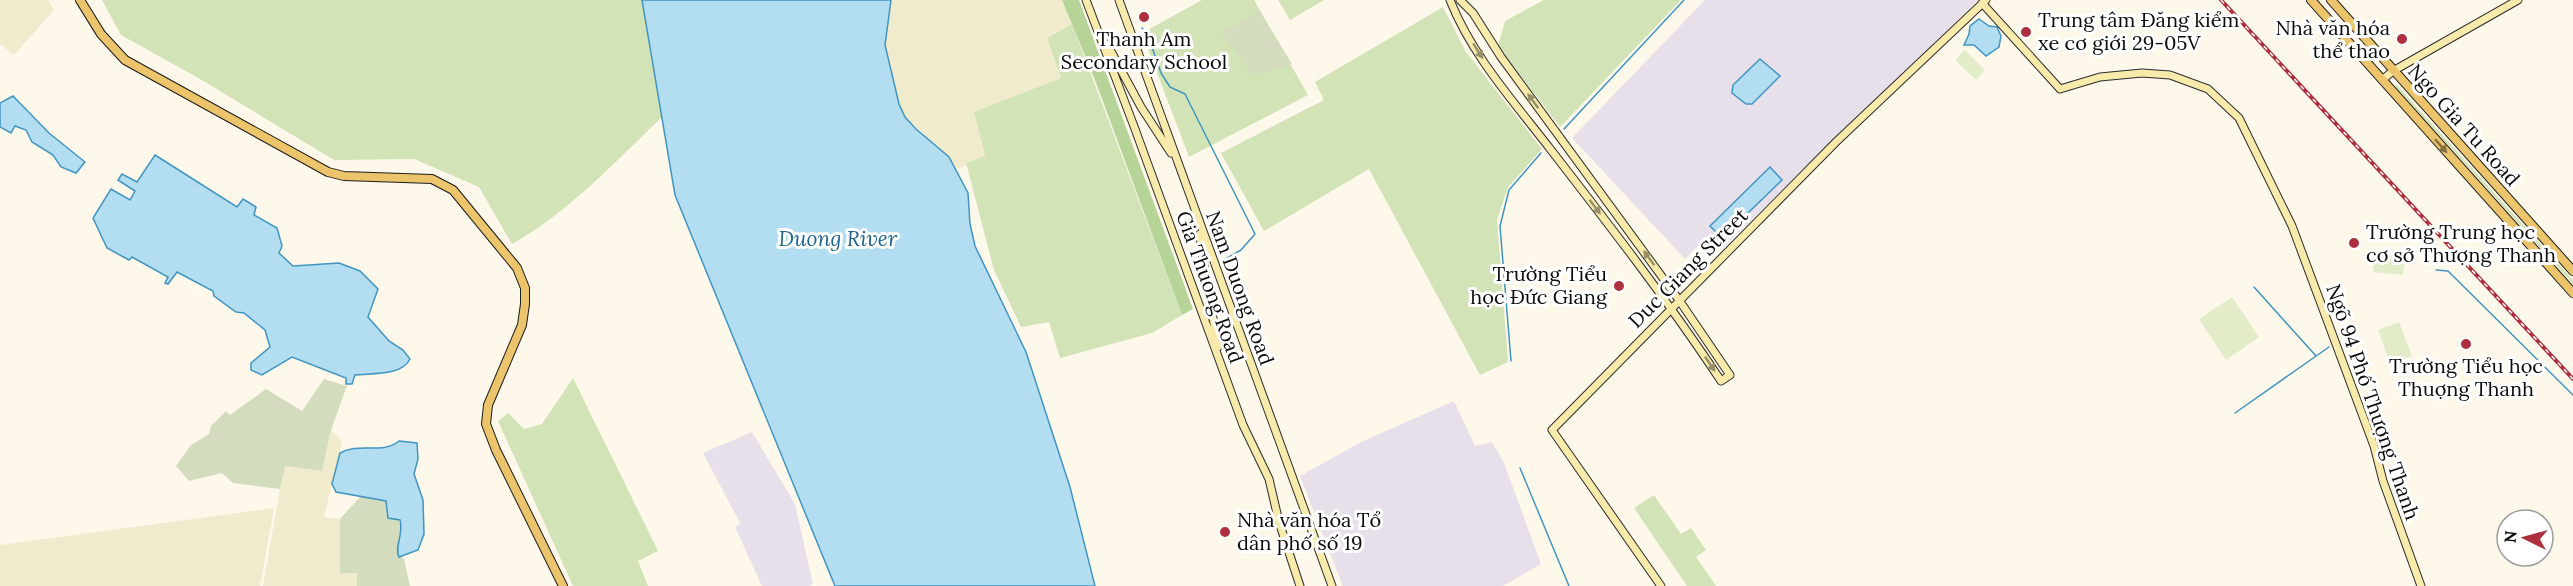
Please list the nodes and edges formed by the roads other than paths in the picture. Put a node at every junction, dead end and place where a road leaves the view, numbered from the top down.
1 (80, 0) edge
2 (1086, 0) edge
3 (1119, 0) edge
4 (1450, 0) edge
5 (1460, 0) edge
6 (2311, 0) edge
7 (2331, 0) edge
8 (2518, 0) edge
9 (1984, 2) edge
10 (1090, 12) junction
11 (2394, 71) junction
12 (2382, 80) junction
13 (1176, 160) junction
14 (1199, 224) junction
15 (2573, 271) edge
16 (2573, 293) edge
17 (1679, 300) junction
18 (1672, 307) junction
19 (1220, 361) junction
20 (563, 586) edge
21 (1300, 586) edge
22 (1332, 586) edge
23 (1661, 586) edge
24 (2421, 586) edge

1 - 20 main road
2 - 10 street, Gia Thuong Road
3 - 13 street, Nam Duong Road
4 -> 18 street
17 -> 5 street
6 - 12 main road, Ngo Gia Tu Road
7 - 11 main road, Ngo Gia Tu Road
8 - 11 street
9 - 17 street, Duc Giang Street
9 - 24 street, Ngõ 94 Phố Thượng Thanh
10 - 13 street
10 - 19 street, Gia Thuong Road
11 - 12 street
11 - 15 main road, Ngo Gia Tu Road
12 -> 16 main road, Ngo Gia Tu Road
13 - 14 street, Nam Duong Road
14 - 19 street
14 - 22 street, Nam Duong Road
17 - 18 street, Duc Giang Street
18 -> 17 street
18 - 23 street, Duc Giang Street
19 - 21 street, Gia Thuong Road

